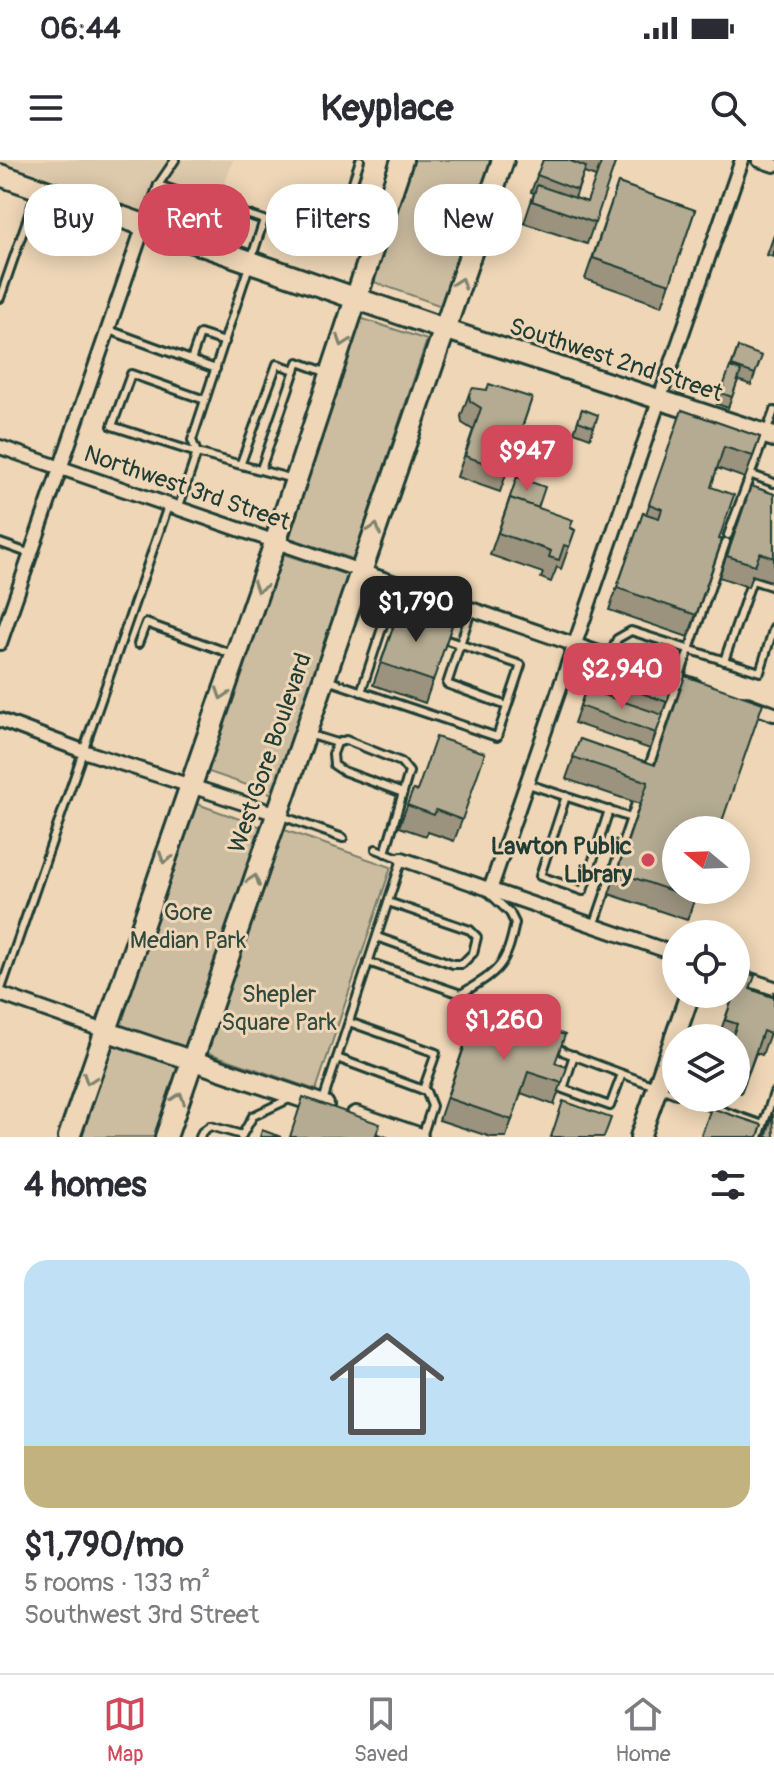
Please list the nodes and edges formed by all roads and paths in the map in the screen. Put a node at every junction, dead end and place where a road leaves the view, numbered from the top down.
1 (175, 160) edge
2 (360, 160) edge
3 (402, 160) edge
4 (503, 160) edge
5 (742, 160) edge
6 (759, 160) edge
7 (774, 165) edge
8 (0, 175) edge
9 (26, 184) edge
10 (159, 184) edge
11 (352, 184) edge
12 (394, 184) edge
13 (250, 215) edge
14 (24, 229) edge
15 (138, 242) edge
16 (239, 256) edge
17 (371, 256) edge
18 (251, 260) junction
19 (358, 297) junction
20 (0, 298) edge
21 (444, 329) junction
22 (108, 330) junction
23 (225, 342) junction
24 (191, 360) junction
25 (216, 369) junction
26 (295, 370) junction
27 (332, 374) junction
28 (205, 400) junction
29 (659, 400) junction
30 (774, 411) edge
31 (770, 435) edge
32 (0, 447) edge
33 (197, 453) junction
34 (241, 463) junction
35 (61, 468) junction
36 (261, 469) junction
37 (752, 475) junction
38 (296, 480) junction
39 (774, 483) edge
40 (173, 507) junction
41 (0, 543) edge
42 (275, 543) junction
43 (31, 554) junction
44 (361, 569) junction
45 (774, 587) edge
46 (416, 588) junction
47 (472, 608) junction
48 (774, 627) edge
49 (432, 635) edge
50 (0, 643) edge
51 (138, 644) dead end
52 (461, 644) junction
53 (575, 644) junction
54 (688, 649) junction
55 (235, 655) junction
56 (610, 656) junction
57 (724, 661) junction
58 (323, 679) junction
59 (678, 680) junction
60 (706, 690) edge
61 (361, 692) junction
62 (733, 699) edge
63 (507, 706) junction
64 (774, 714) edge
65 (0, 720) edge
66 (305, 733) junction
67 (337, 743) junction
68 (83, 751) junction
69 (648, 770) edge
70 (527, 783) junction
71 (190, 784) junction
72 (403, 793) junction
73 (566, 796) junction
74 (636, 803) dead end
75 (609, 810) junction
76 (277, 814) junction
77 (631, 818) junction
78 (343, 838) dead end
79 (376, 849) dead end
80 (385, 853) junction
81 (402, 859) junction
82 (486, 888) junction
83 (388, 902) junction
84 (594, 926) junction
85 (377, 937) junction
86 (662, 949) edge
87 (368, 962) junction
88 (750, 980) edge
89 (774, 988) edge
90 (0, 993) edge
91 (685, 1008) edge
92 (349, 1022) junction
93 (105, 1031) junction
94 (544, 1037) edge
95 (574, 1055) junction
96 (337, 1058) junction
97 (192, 1060) junction
98 (622, 1074) junction
99 (657, 1088) junction
100 (423, 1090) junction
101 (662, 1090) edge
102 (774, 1093) edge
103 (298, 1096) junction
104 (322, 1104) junction
105 (726, 1112) edge
106 (763, 1125) junction
107 (242, 1136) edge
108 (413, 1136) edge
109 (69, 1137) edge
110 (166, 1137) edge
111 (200, 1137) edge
112 (640, 1137) edge
113 (759, 1137) edge

1 - 10 lane
2 - 11 lane
3 - 12 main road
21 -> 4 main road, West Gore Boulevard
5 - 29 street
6 - 7 street
8 - 9 main road
13 - 18 lane
14 - 20 lane
15 - 22 street
16 - 18 main road
17 - 19 main road
18 - 19 main road
18 - 23 lane
19 - 21 main road
19 -> 27 main road
21 - 29 street, Southwest 2nd Street
44 -> 21 main road, West Gore Boulevard
22 - 24 lane
22 - 35 street
23 - 24 lane
23 - 25 lane
24 - 25 lane
25 - 28 lane
26 - 27 lane
26 - 34 lane
26 - 36 lane
27 - 38 main road
28 - 33 lane
28 - 33 lane
29 - 31 street, Southwest 2nd Street
29 - 53 street
30 - 31 lane
31 - 37 lane
32 - 35 street, Northwest 3rd Street
33 - 34 lane
33 - 40 lane
34 - 36 lane
35 - 40 street, Northwest 3rd Street
35 - 43 street
36 - 38 lane
37 - 39 lane
37 - 54 lane
38 - 42 main road
40 - 42 street, Northwest 3rd Street
40 - 68 lane
41 - 43 lane
42 - 44 street, Northwest 3rd Street
42 -> 55 main road
43 - 50 street
44 - 46 street, Northwest 3rd Street
44 - 58 main road, West Gore Boulevard
45 - 57 lane
46 - 47 street, Northwest 3rd Street
46 - 61 lane
47 - 52 lane
47 - 53 street, Northwest 3rd Street
48 - 57 lane
49 - 52 lane
51 - 55 lane
52 - 63 lane
52 - 63 lane
53 - 56 street, Northwest 3rd Street
53 - 70 street
54 - 56 lane
54 - 57 lane
54 - 59 lane
55 -> 71 main road
56 - 59 street, Northwest 3rd Street
58 - 61 lane
58 - 66 main road, West Gore Boulevard
59 - 60 street, Northwest 3rd Street
59 - 69 lane
61 - 63 lane
62 - 64 street
65 - 68 street
66 - 67 lane
66 - 76 main road, West Gore Boulevard
67 - 72 lane
67 - 72 lane
68 - 71 street
68 - 90 lane
70 - 73 lane
70 - 82 street
71 - 76 street
71 -> 93 main road
72 - 80 lane
73 - 75 lane
73 - 75 lane
74 - 77 lane
75 - 77 lane
76 - 78 lane
97 -> 76 main road, West Gore Boulevard
77 - 84 lane
79 - 80 lane
80 - 81 lane
81 - 82 street
81 - 83 lane
82 - 84 street
82 - 87 lane
83 - 85 lane
83 - 85 lane
84 - 86 street
85 - 87 lane
87 - 92 lane
88 - 89 street
90 - 93 street
91 - 99 street
92 - 96 lane
92 - 100 lane
93 - 97 street
93 -> 109 main road
94 - 95 lane
95 - 98 lane
95 - 98 lane
96 - 100 lane
96 - 104 lane
97 - 103 street
110 -> 97 main road, West Gore Boulevard
98 - 99 lane
99 - 101 lane
99 - 112 street
100 - 108 lane
102 - 106 lane
103 - 104 street
103 - 107 lane
104 - 108 street
105 - 106 lane
106 - 113 lane
107 - 111 lane

